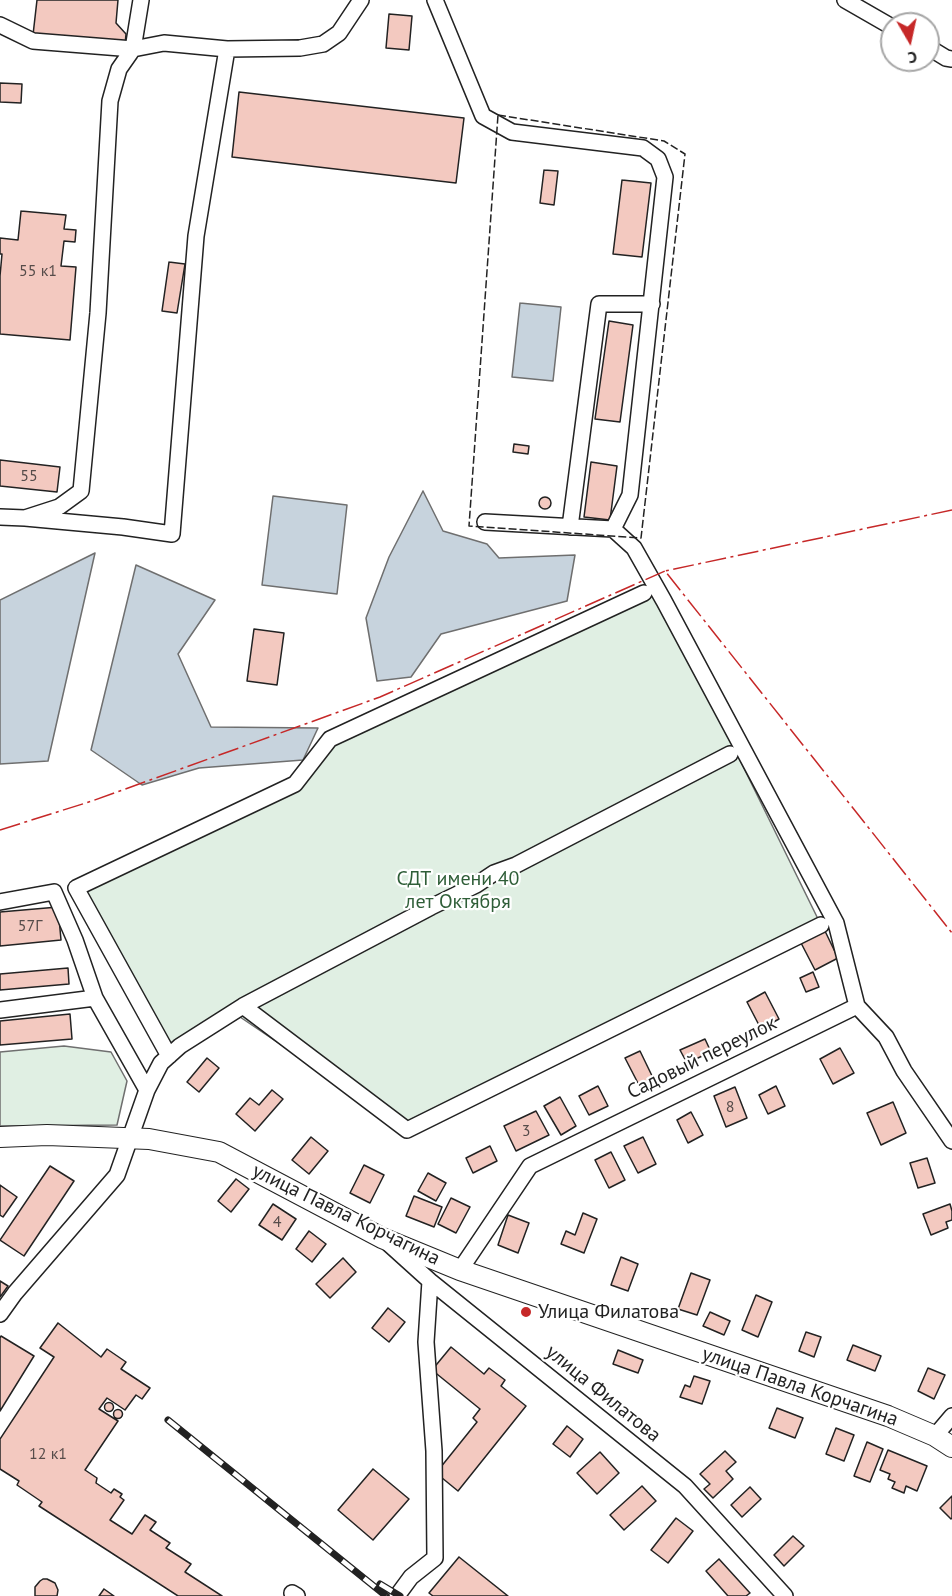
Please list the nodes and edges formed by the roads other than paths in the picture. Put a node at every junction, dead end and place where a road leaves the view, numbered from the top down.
1 (141, 0) edge
2 (361, 0) edge
3 (435, 0) edge
4 (845, 0) edge
5 (880, 20) edge
6 (0, 25) edge
7 (134, 49) junction
8 (227, 49) junction
9 (652, 304) junction
10 (0, 517) edge
11 (25, 518) junction
12 (485, 522) dead end
13 (570, 526) junction
14 (613, 530) junction
15 (644, 593) dead end
16 (730, 754) dead end
17 (0, 902) edge
18 (821, 925) dead end
19 (95, 998) junction
20 (243, 1006) junction
21 (857, 1006) junction
22 (0, 1010) edge
23 (169, 1056) junction
24 (147, 1090) junction
25 (0, 1137) edge
26 (129, 1138) junction
27 (952, 1141) edge
28 (382, 1238) junction
29 (457, 1269) junction
30 (436, 1286) junction
31 (0, 1314) edge
32 (952, 1416) edge
33 (935, 1436) junction
34 (952, 1447) edge
35 (397, 1596) edge
36 (785, 1596) edge

1 - 7 street
2 - 8 street
3 - 9 street
4 - 5 street
6 - 7 street
7 - 8 street
7 - 11 street
8 - 11 street
9 - 13 street
9 - 14 street
10 - 11 street
12 - 13 street
13 - 14 street
14 - 21 street
15 - 23 street
16 - 20 street
17 - 19 street
18 - 20 street
19 - 22 street
19 - 24 street
20 - 23 street
21 - 27 street
21 - 29 street, Садовый переулок
23 - 24 street
24 - 26 street
25 - 26 main road, улица Павла Корчагина
26 - 28 main road, улица Павла Корчагина
26 - 31 street
28 - 29 main road, улица Павла Корчагина
28 - 30 street, улица Филатова
29 - 30 street, Садовый переулок
29 - 33 main road, улица Павла Корчагина
30 - 35 street
30 - 36 street, улица Филатова
32 - 33 street
33 - 34 main road, улица Павла Корчагина

